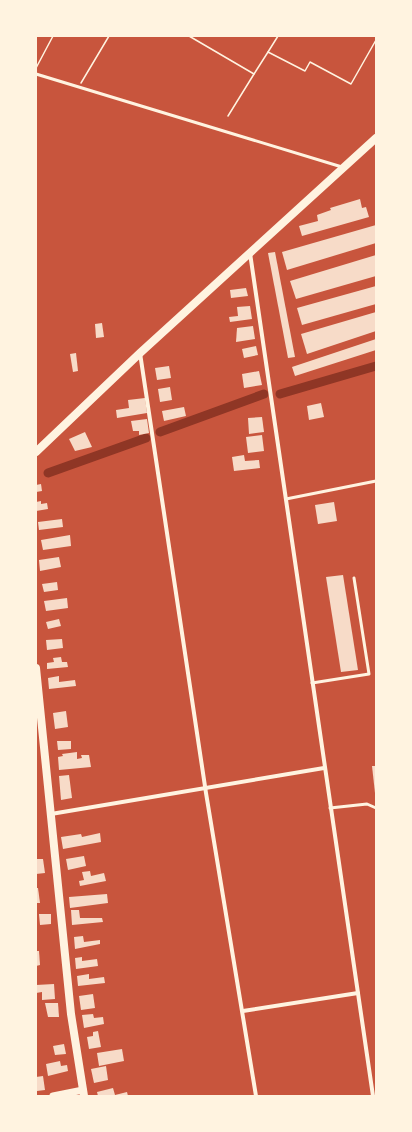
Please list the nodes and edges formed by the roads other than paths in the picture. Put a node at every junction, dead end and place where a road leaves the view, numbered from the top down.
1 (36, 74) edge
2 (376, 138) edge
3 (343, 168) junction
4 (250, 253) junction
5 (140, 353) junction
6 (36, 452) edge
7 (376, 481) edge
8 (286, 499) junction
9 (354, 578) dead end
10 (36, 668) edge
11 (312, 683) junction
12 (324, 768) junction
13 (206, 788) junction
14 (330, 808) junction
15 (376, 808) edge
16 (49, 814) junction
17 (358, 994) junction
18 (243, 1011) junction
19 (83, 1093) edge
20 (53, 1096) edge
21 (256, 1096) edge
22 (373, 1096) edge

1 - 3 lane
2 - 3 main road
3 - 4 main road
4 - 5 main road
4 - 8 street
5 - 6 main road
5 - 13 street
7 - 8 lane
8 - 11 street
9 - 11 lane
10 - 16 main road
11 - 12 street
12 - 13 street
12 - 14 street
13 - 16 street
13 - 18 street
14 - 15 lane
14 - 17 street
16 - 19 main road
17 - 18 street
17 - 22 street
18 - 21 street
19 - 20 street

